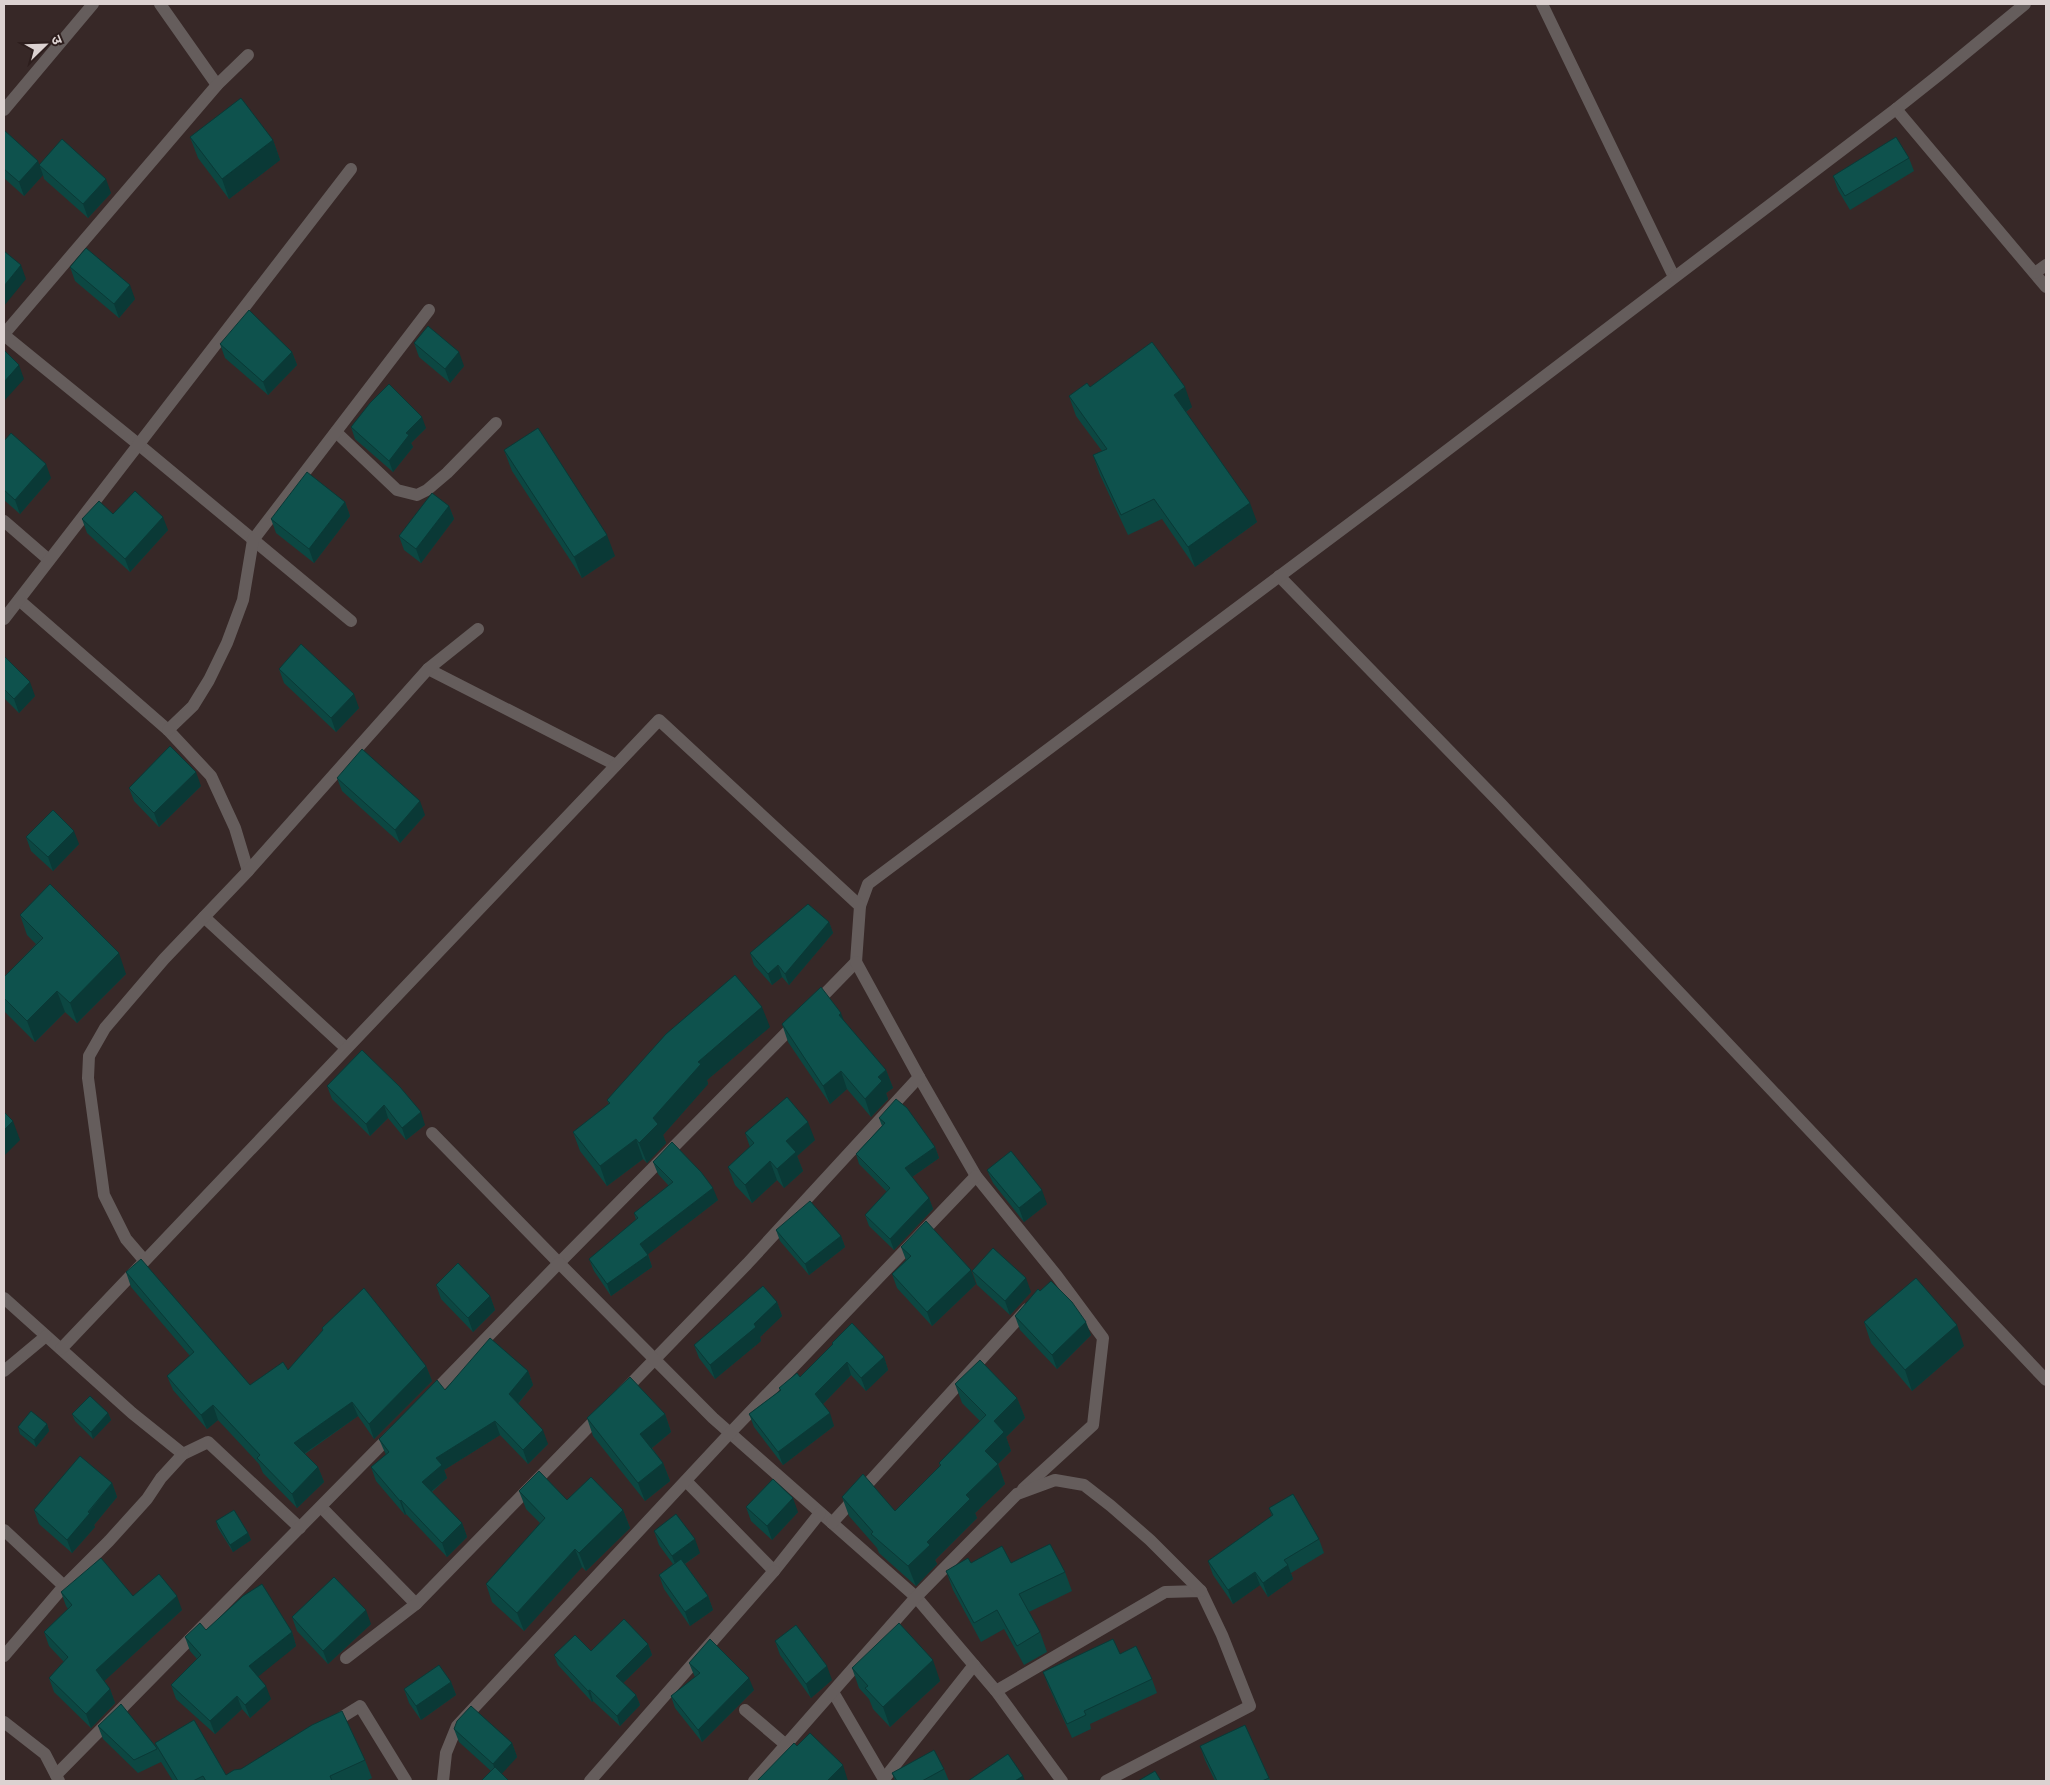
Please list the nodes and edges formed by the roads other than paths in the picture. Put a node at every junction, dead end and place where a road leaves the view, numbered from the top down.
1 (93, 4) edge
2 (160, 4) edge
3 (1542, 4) edge
4 (2025, 4) edge
5 (248, 55) dead end
6 (217, 84) junction
7 (1896, 108) junction
8 (4, 110) edge
9 (351, 169) dead end
10 (2046, 265) edge
11 (2035, 274) junction
12 (1674, 277) junction
13 (2046, 287) edge
14 (429, 310) dead end
15 (4, 334) edge
16 (496, 423) dead end
17 (336, 432) junction
18 (138, 444) junction
19 (4, 521) edge
20 (253, 540) junction
21 (49, 560) junction
22 (1279, 576) junction
23 (19, 600) junction
24 (4, 619) edge
25 (351, 621) dead end
26 (478, 629) dead end
27 (428, 669) junction
28 (168, 730) junction
29 (616, 765) junction
30 (248, 871) junction
31 (860, 906) junction
32 (204, 917) junction
33 (856, 962) junction
34 (346, 1048) junction
35 (920, 1076) junction
36 (432, 1132) dead end
37 (976, 1176) junction
38 (144, 1260) junction
39 (559, 1263) junction
40 (4, 1298) edge
41 (1037, 1298) edge
42 (46, 1336) junction
43 (61, 1348) junction
44 (654, 1359) junction
45 (4, 1370) edge
46 (2046, 1380) edge
47 (423, 1402) edge
48 (403, 1423) edge
49 (730, 1433) junction
50 (183, 1454) junction
51 (686, 1481) junction
52 (1017, 1494) junction
53 (321, 1507) junction
54 (820, 1512) junction
55 (832, 1523) junction
56 (300, 1528) junction
57 (4, 1530) edge
58 (774, 1571) junction
59 (64, 1586) junction
60 (1201, 1591) junction
61 (916, 1597) junction
62 (416, 1604) junction
63 (4, 1656) edge
64 (346, 1658) dead end
65 (974, 1664) junction
66 (996, 1691) junction
67 (833, 1692) junction
68 (745, 1710) dead end
69 (4, 1722) edge
70 (319, 1732) edge
71 (786, 1745) junction
72 (58, 1778) edge
73 (594, 1780) edge
74 (885, 1780) edge
75 (406, 1781) edge
76 (443, 1781) edge
77 (754, 1781) edge
78 (1062, 1781) edge
79 (1106, 1781) edge

1 - 8 street
2 - 6 street
3 - 12 street
4 - 7 street
5 - 6 street
6 - 15 street
7 - 11 street
7 - 12 street
9 - 18 street
10 - 11 street
11 - 13 street
12 - 22 street
14 - 17 street
15 - 18 street
16 - 17 street
17 - 20 street
18 - 20 street
18 - 21 street
19 - 21 street
20 - 25 street
20 - 28 street
21 - 23 street
22 - 31 street
22 - 46 street
23 - 24 street
23 - 28 street
26 - 27 street
27 - 29 street
27 - 30 street
28 - 30 street
29 - 31 street
29 - 34 street
30 - 32 street
31 - 33 street
32 - 34 street
32 - 38 street
33 - 35 street
33 - 39 street
34 - 38 street
35 - 37 street
35 - 44 street
36 - 39 street
37 - 49 street
37 - 52 street
38 - 43 street
39 - 44 street
39 - 47 street
40 - 42 street
41 - 55 street
42 - 43 street
42 - 45 street
43 - 50 street
44 - 49 street
44 - 62 street
48 - 53 street
49 - 51 street
49 - 54 street
50 - 56 street
50 - 59 street
51 - 58 street
51 - 76 street
52 - 60 street
52 - 61 street
53 - 56 street
53 - 62 street
54 - 55 street
54 - 58 street
55 - 61 street
56 - 72 street
57 - 59 street
58 - 73 street
59 - 63 street
60 - 66 street
60 - 79 street
61 - 65 street
61 - 67 street
62 - 64 street
65 - 66 street
65 - 74 street
66 - 78 street
67 - 71 street
67 - 74 street
68 - 71 street
69 - 72 street
70 - 75 street
71 - 77 street

